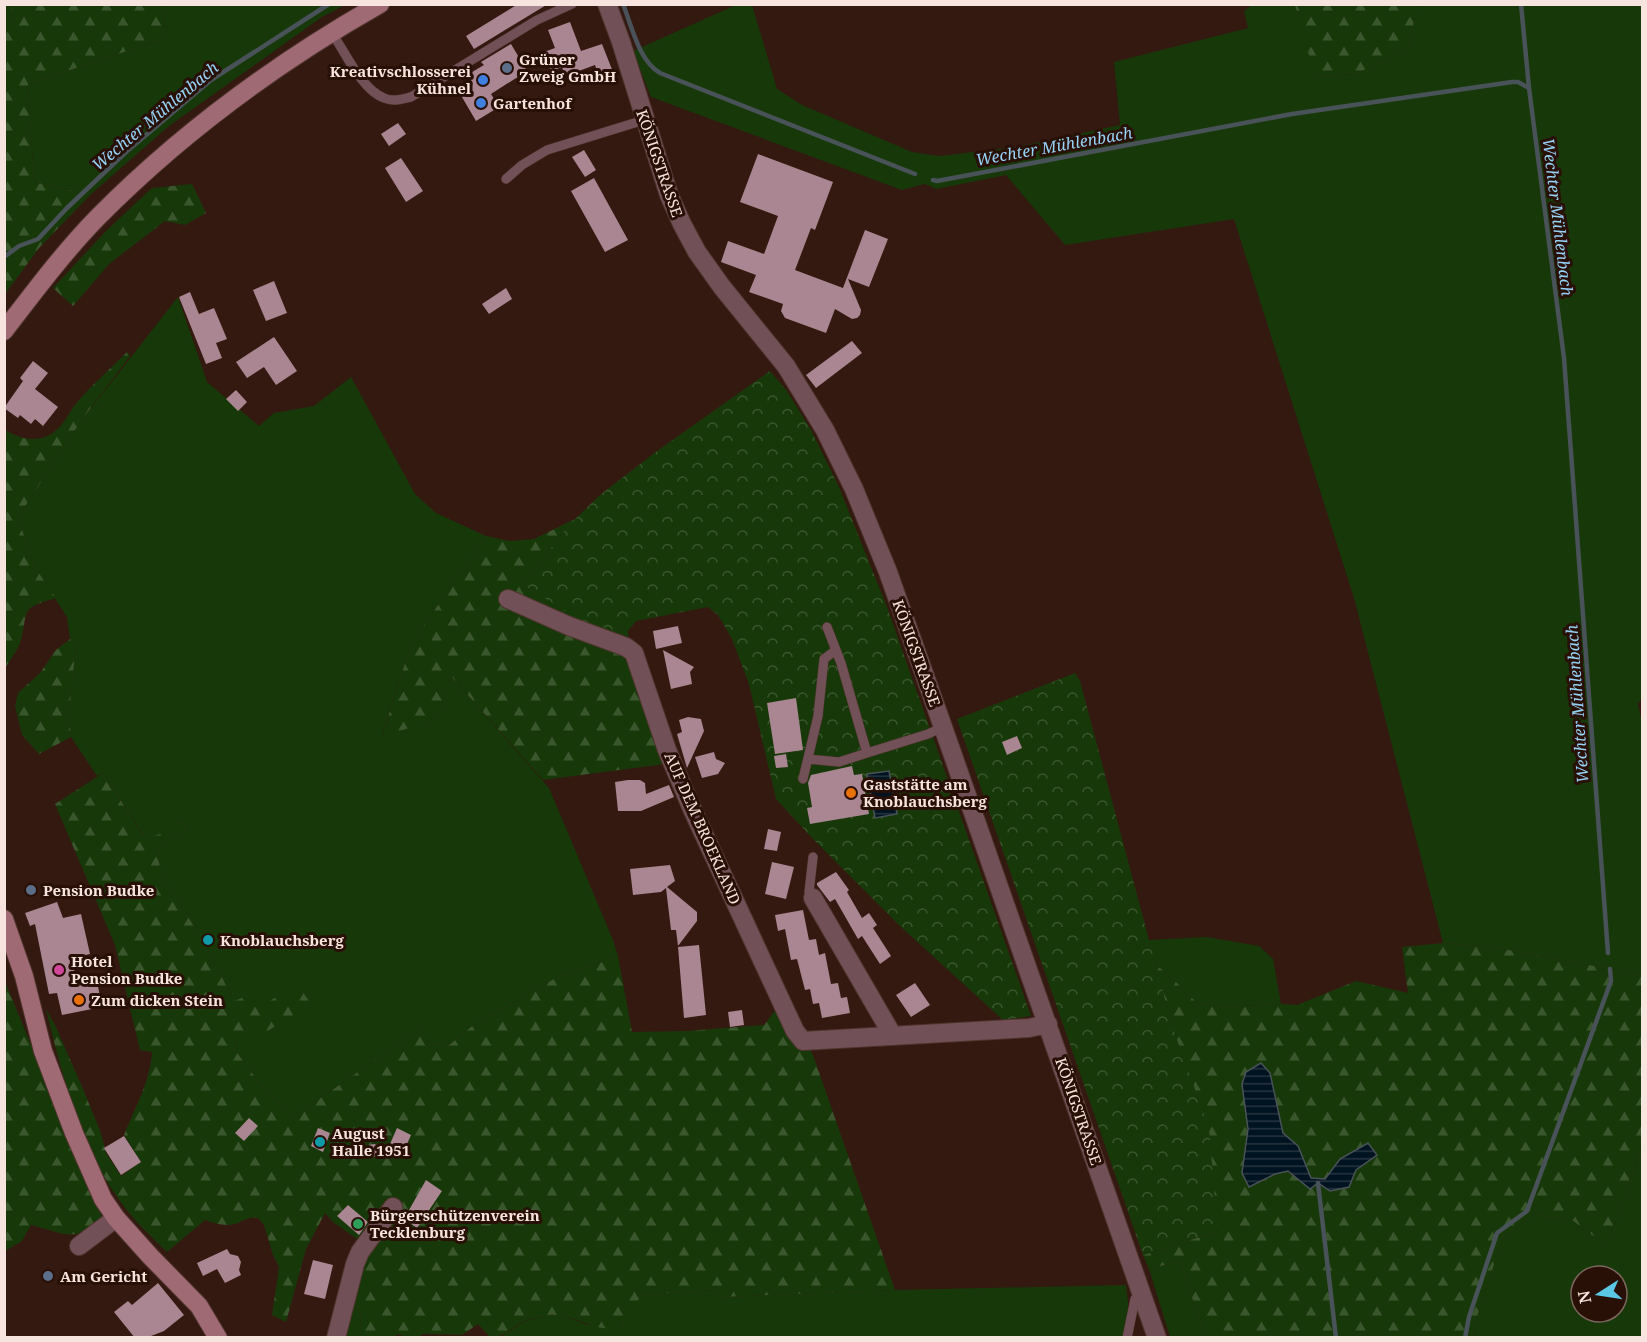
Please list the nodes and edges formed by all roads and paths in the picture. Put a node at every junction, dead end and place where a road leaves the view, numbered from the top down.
1 (381, 4) edge
2 (572, 4) edge
3 (607, 4) edge
4 (332, 33) junction
5 (644, 120) junction
6 (506, 179) dead end
7 (4, 331) edge
8 (508, 599) dead end
9 (827, 627) dead end
10 (837, 650) junction
11 (943, 727) junction
12 (867, 753) junction
13 (808, 759) junction
14 (803, 779) dead end
15 (813, 858) dead end
16 (813, 898) joint
17 (4, 919) edge
18 (1048, 1024) junction
19 (893, 1036) junction
20 (393, 1207) dead end
21 (116, 1218) junction
22 (79, 1246) dead end
23 (1143, 1295) junction
24 (218, 1338) edge
25 (336, 1338) edge
26 (1127, 1338) edge
27 (1157, 1338) edge

1 - 4 main road
2 - 4 lane
3 - 5 street, KÖNIGSTRASSE
4 - 7 main road
5 - 6 lane
5 - 11 street, KÖNIGSTRASSE
8 - 19 street, AUF DEM BROEKLAND
9 - 10 lane
10 - 12 lane
10 - 13 lane
11 - 12 lane
11 - 18 street, KÖNIGSTRASSE
12 - 13 lane
13 - 14 lane
15 - 16 lane
16 - 19 street
17 - 21 main road
18 - 19 street, AUF DEM BROEKLAND
18 - 23 street, KÖNIGSTRASSE
20 - 25 street
21 - 22 street
21 - 24 main road
23 - 26 lane
23 - 27 street, KÖNIGSTRASSE

